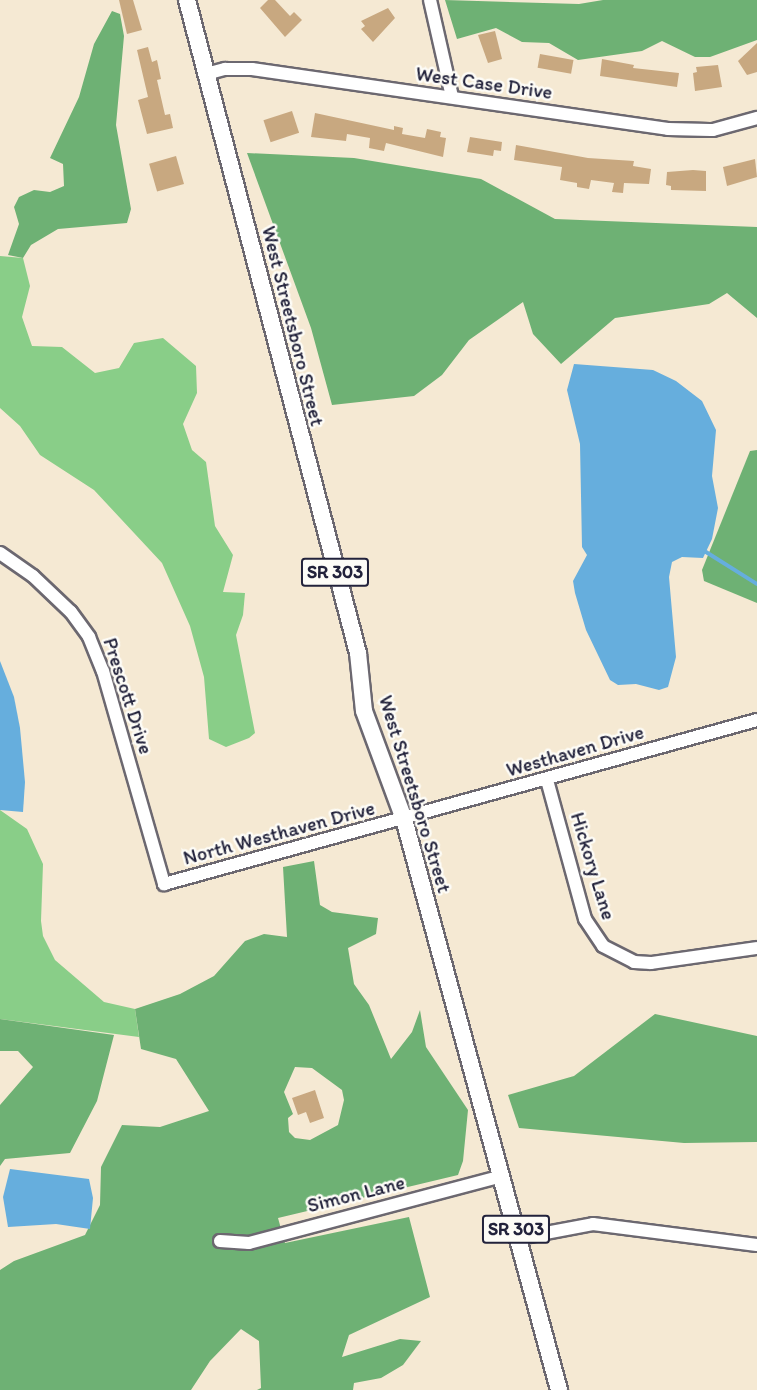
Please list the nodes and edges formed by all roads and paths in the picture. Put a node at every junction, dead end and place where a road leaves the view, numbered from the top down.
1 (188, 0) edge
2 (430, 0) edge
3 (206, 74) junction
4 (452, 97) junction
5 (757, 118) edge
6 (0, 553) edge
7 (757, 720) edge
8 (547, 780) junction
9 (404, 819) junction
10 (164, 884) joint
11 (757, 948) edge
12 (502, 1176) junction
13 (519, 1238) junction
14 (220, 1241) dead end
15 (757, 1245) edge
16 (559, 1390) edge

1 - 3 main road, West Streetsboro Street / SR 303
2 - 4 street
3 - 4 street, West Case Drive
3 - 9 main road, West Streetsboro Street / SR 303
4 - 5 street, West Case Drive
6 - 10 street, Prescott Drive
7 - 8 street, Westhaven Drive
8 - 9 street, Westhaven Drive
8 - 11 street, Hickory Lane
9 - 10 street, North Westhaven Drive
9 - 12 main road, West Streetsboro Street / SR 303
12 - 13 main road, West Streetsboro Street / SR 303
12 - 14 street, Simon Lane
13 - 15 street
13 - 16 main road, West Streetsboro Street / SR 303

